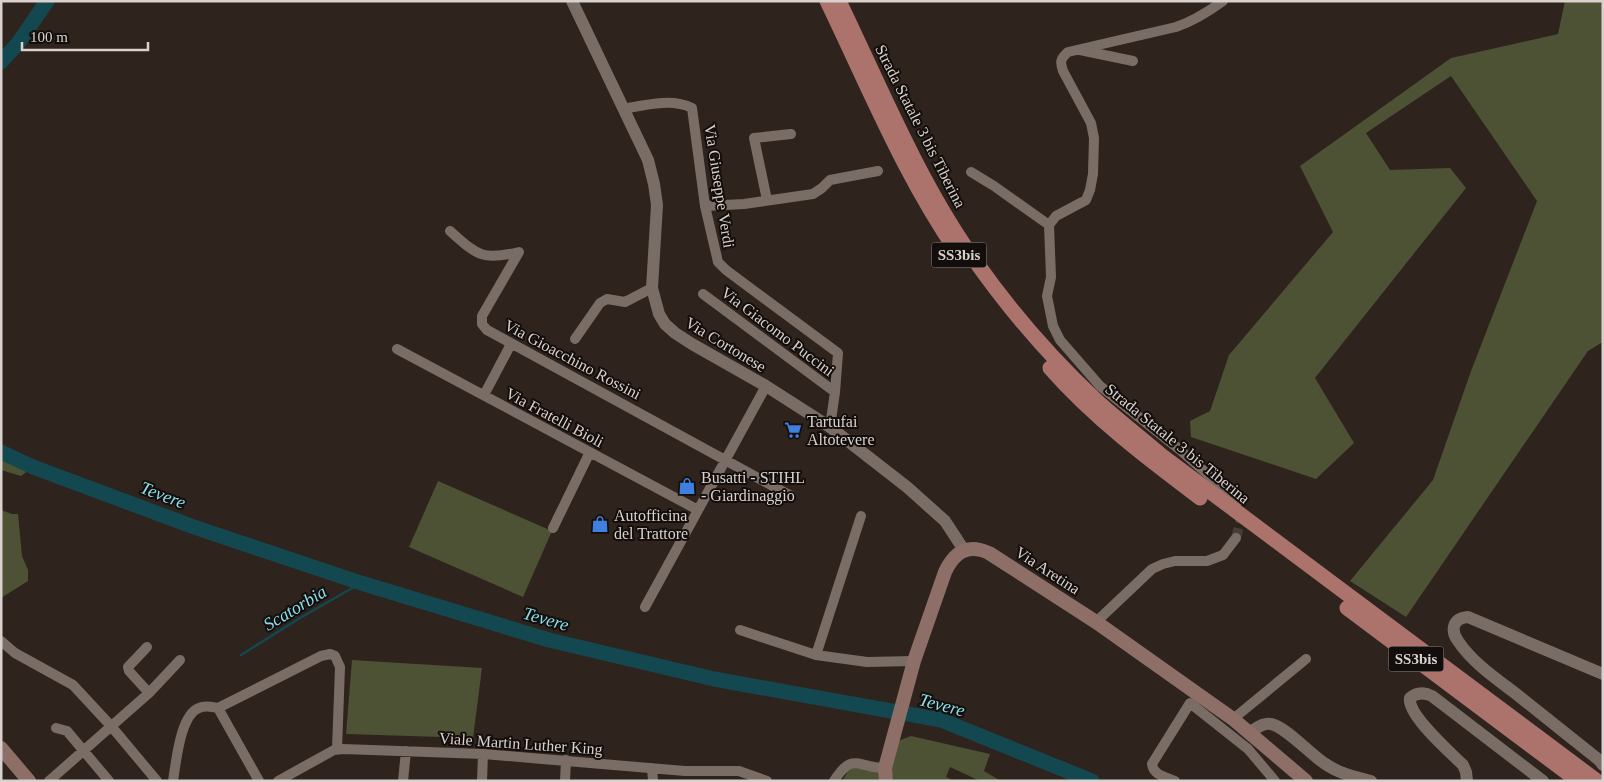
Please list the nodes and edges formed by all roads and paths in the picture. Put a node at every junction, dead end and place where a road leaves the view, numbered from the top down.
1 (572, 1) edge
2 (827, 1) edge
3 (839, 1) edge
4 (1223, 1) edge
5 (1076, 50) junction
6 (1133, 61) dead end
7 (623, 109) junction
8 (791, 134) dead end
9 (878, 171) dead end
10 (971, 172) dead end
11 (767, 200) junction
12 (705, 206) junction
13 (1049, 225) junction
14 (450, 231) dead end
15 (652, 288) junction
16 (703, 294) dead end
17 (575, 338) dead end
18 (511, 344) junction
19 (397, 349) dead end
20 (766, 386) junction
21 (836, 392) junction
22 (484, 395) junction
23 (830, 427) junction
24 (590, 452) junction
25 (726, 459) junction
26 (1157, 459) junction
27 (791, 496) dead end
28 (1238, 501) dead end
29 (698, 510) junction
30 (861, 516) dead end
31 (553, 528) dead end
32 (1236, 538) tunnel mouth
33 (964, 550) junction
34 (645, 607) dead end
35 (1096, 622) junction
36 (740, 630) dead end
37 (1, 641) edge
38 (147, 647) dead end
39 (816, 655) junction
40 (1306, 659) dead end
41 (180, 660) dead end
42 (914, 661) junction
43 (1603, 674) edge
44 (148, 693) junction
45 (1201, 704) junction
46 (218, 708) junction
47 (1232, 719) junction
48 (111, 726) junction
49 (56, 728) dead end
50 (1250, 732) junction
51 (1, 748) edge
52 (336, 749) junction
53 (83, 751) junction
54 (406, 751) junction
55 (483, 754) junction
56 (566, 760) junction
57 (1603, 765) edge
58 (652, 768) junction
59 (886, 774) edge
60 (1577, 775) edge
61 (29, 781) edge
62 (49, 781) edge
63 (109, 781) edge
64 (156, 781) edge
65 (173, 781) edge
66 (260, 781) edge
67 (278, 781) edge
68 (403, 781) edge
69 (482, 781) edge
70 (565, 781) edge
71 (653, 781) edge
72 (767, 781) edge
73 (834, 781) edge
74 (1175, 781) edge
75 (1275, 781) edge
76 (1306, 781) edge
77 (1371, 781) edge
78 (1468, 781) edge
79 (1543, 781) edge
80 (1596, 781) edge

1 - 7 street, Via Cortonese
2 - 26 highway, Strada Statale 3 bis Tiberina / SS3bis
3 - 26 highway, Strada Statale 3 bis Tiberina / SS3bis
4 - 5 street
5 - 6 street
5 - 13 street
7 - 12 street, Via Giuseppe Verdi
7 - 15 street, Via Cortonese
8 - 11 street
9 - 11 street
10 - 13 street
11 - 12 street
12 - 21 street, Via Giuseppe Verdi
13 - 28 street
14 - 18 street, Via Gioacchino Rossini
15 - 17 street
15 - 20 street, Via Cortonese
16 - 21 street, Via Giacomo Puccini
18 - 22 street
18 - 25 street, Via Gioacchino Rossini
19 - 22 street, Via Fratelli Bioli
20 - 23 street, Via Cortonese
20 - 25 street
21 - 23 street, Via Giuseppe Verdi
22 - 24 street, Via Fratelli Bioli
23 - 33 street, Via Cortonese
24 - 29 street, Via Fratelli Bioli
24 - 31 street
25 - 27 street, Via Gioacchino Rossini
25 - 29 street
26 - 60 highway, Strada Statale 3 bis Tiberina / SS3bis
29 - 34 street
30 - 39 street
32 - 35 street
33 - 35 main road, Via Aretina
33 - 42 main road
35 - 45 main road, Via Aretina
36 - 39 street
37 - 48 street
38 - 44 street
39 - 42 street
40 - 47 street
41 - 44 street
42 - 59 main road
43 - 57 street
44 - 48 street
45 - 47 main road, Via Aretina
45 - 74 street
45 - 75 street
46 - 52 street
46 - 65 street
46 - 66 street
47 - 50 main road, Via Aretina
48 - 53 street
48 - 64 street
49 - 53 street
50 - 76 main road, Via Aretina
50 - 77 street
51 - 61 main road
52 - 54 street, Viale Martin Luther King
52 - 67 street
53 - 62 street
53 - 63 street
54 - 55 street, Viale Martin Luther King
54 - 68 street
55 - 56 street, Viale Martin Luther King
55 - 69 street
56 - 58 street, Viale Martin Luther King
56 - 70 street
58 - 71 street
58 - 72 street, Viale Martin Luther King
59 - 73 street
60 - 80 highway, Strada Statale 3 bis Tiberina / SS3bis
78 - 79 street

